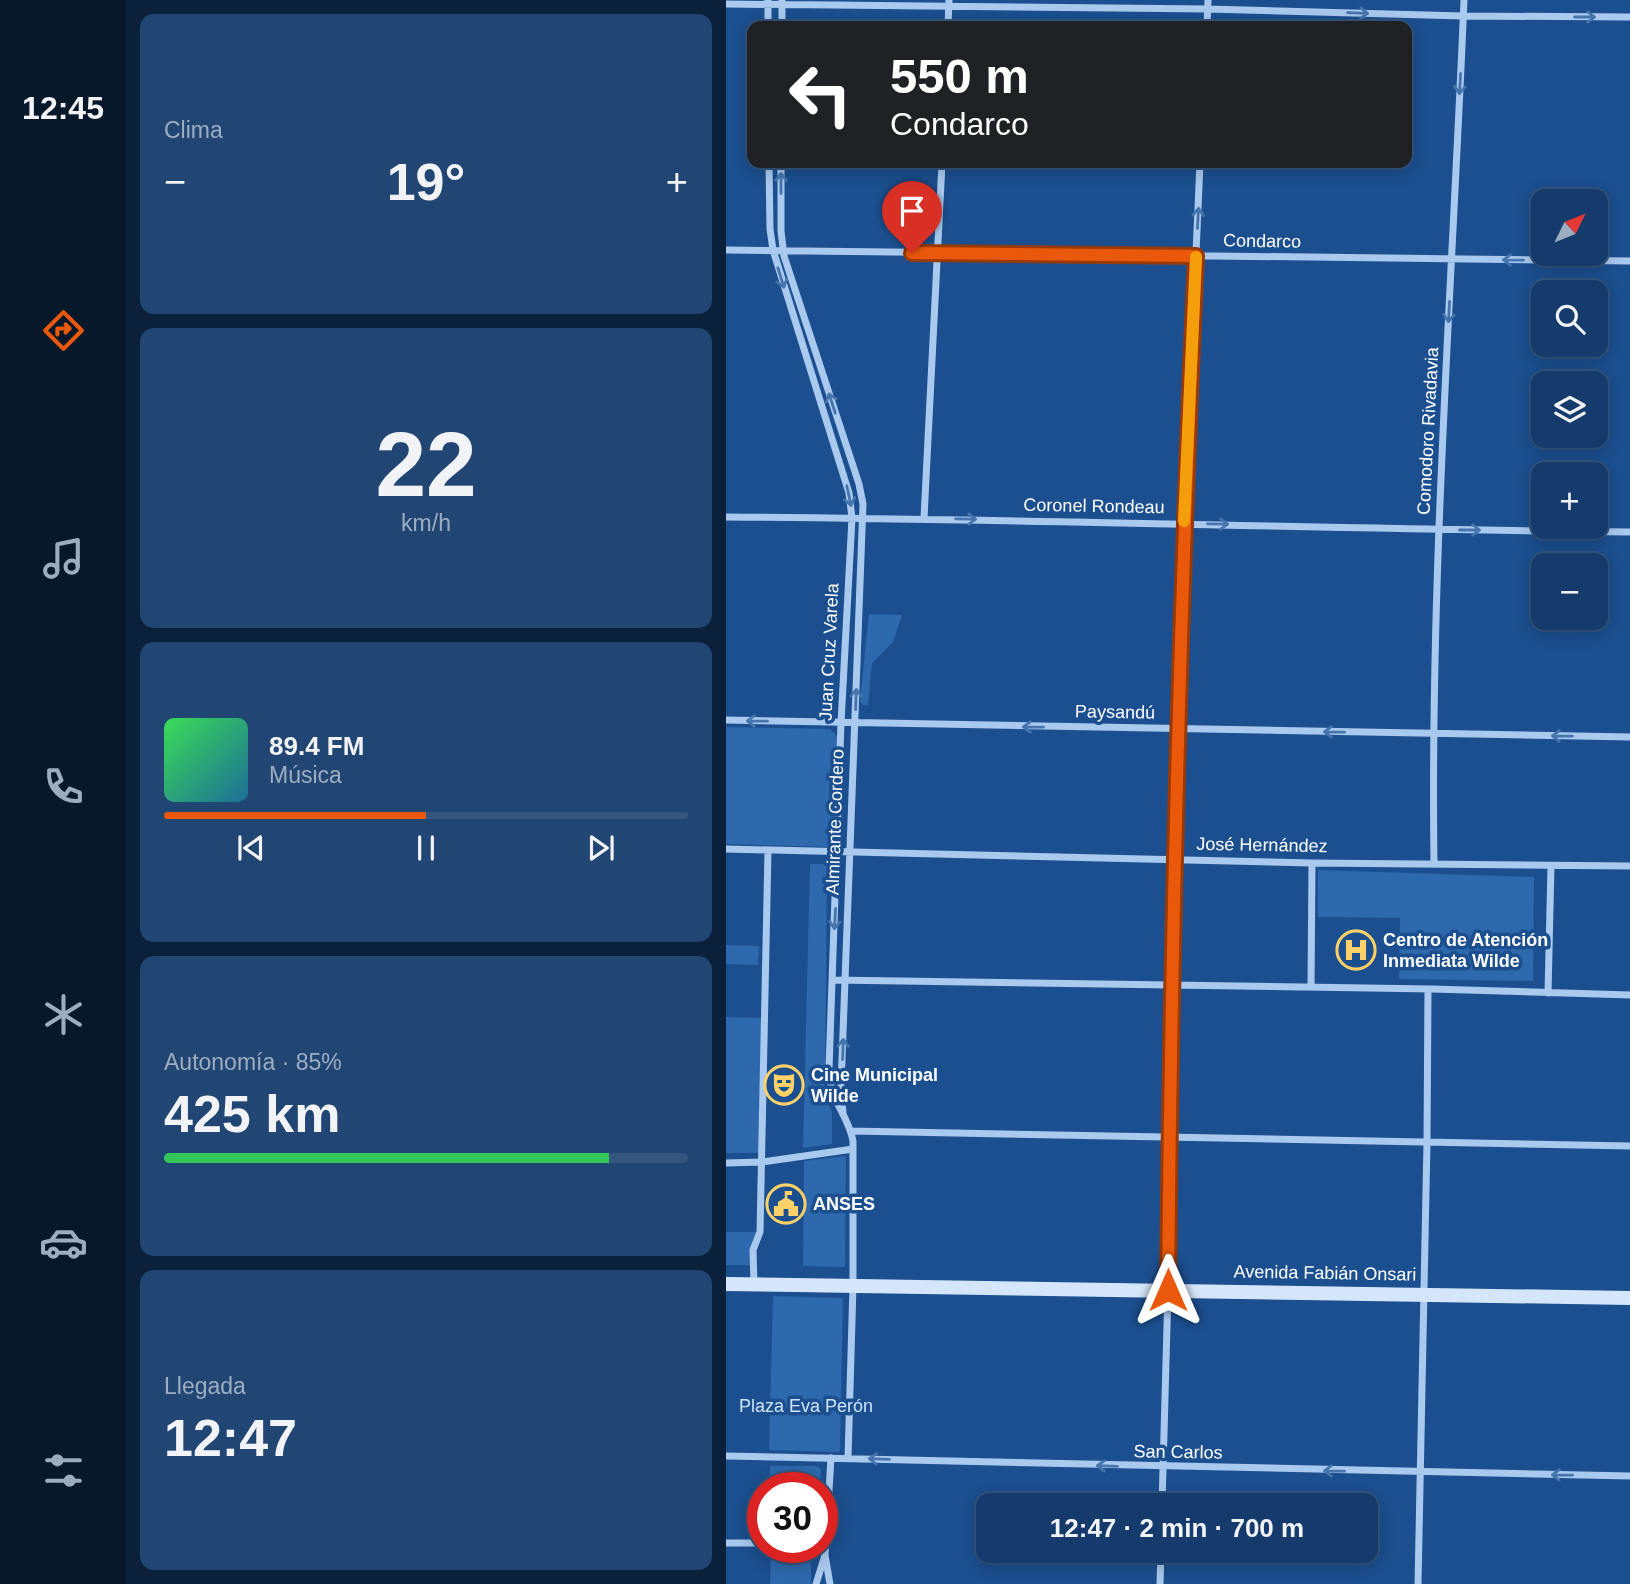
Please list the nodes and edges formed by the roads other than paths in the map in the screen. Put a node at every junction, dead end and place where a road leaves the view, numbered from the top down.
1 (1464, 0) edge
2 (767, 2) edge
3 (782, 2) edge
4 (949, 3) edge
5 (726, 4) edge
6 (1208, 4) edge
7 (1463, 16) junction
8 (1630, 17) edge
9 (768, 21) edge
10 (782, 21) edge
11 (948, 21) edge
12 (769, 168) edge
13 (781, 168) edge
14 (942, 168) edge
15 (1200, 168) edge
16 (726, 250) edge
17 (773, 250) junction
18 (783, 251) junction
19 (938, 253) junction
20 (1196, 256) junction
21 (1452, 259) junction
22 (1630, 261) edge
23 (726, 517) edge
24 (852, 518) junction
25 (863, 518) junction
26 (924, 518) junction
27 (1184, 524) junction
28 (1439, 530) junction
29 (1630, 531) edge
30 (726, 720) edge
31 (841, 723) junction
32 (855, 723) junction
33 (1178, 729) junction
34 (1432, 734) junction
35 (1630, 737) edge
36 (726, 849) edge
37 (768, 850) junction
38 (838, 851) junction
39 (850, 852) junction
40 (1174, 859) junction
41 (1312, 863) junction
42 (1434, 863) junction
43 (1551, 866) junction
44 (1630, 866) edge
45 (833, 980) junction
46 (845, 980) junction
47 (1171, 986) junction
48 (1311, 987) junction
49 (1428, 989) junction
50 (1548, 993) junction
51 (1630, 995) edge
52 (844, 1117) junction
53 (851, 1131) junction
54 (1170, 1136) junction
55 (1427, 1142) junction
56 (1630, 1146) edge
57 (853, 1149) junction
58 (762, 1162) junction
59 (726, 1163) edge
60 (726, 1284) edge
61 (753, 1284) junction
62 (853, 1286) junction
63 (1168, 1290) junction
64 (1424, 1294) junction
65 (1630, 1298) edge
66 (726, 1456) edge
67 (831, 1458) junction
68 (848, 1458) junction
69 (1162, 1467) junction
70 (830, 1472) edge
71 (1421, 1473) junction
72 (1630, 1476) edge
73 (1162, 1493) edge
74 (726, 1543) edge
75 (747, 1543) edge
76 (823, 1563) edge
77 (826, 1563) edge
78 (1161, 1563) edge
79 (816, 1584) edge
80 (830, 1584) edge
81 (1160, 1584) edge
82 (1418, 1584) edge

1 - 7 street, Comodoro Rivadavia
2 - 3 street
2 - 5 street
2 - 9 street
3 - 4 street
3 - 10 street
4 - 6 street
4 - 11 street
6 -> 7 street
7 -> 8 street
7 -> 21 street, Comodoro Rivadavia
12 - 17 street, Juan Cruz Varela
18 -> 13 street, Almirante Cordero
14 - 19 street
20 -> 15 street
16 - 17 street, Condarco
17 - 18 street, Condarco
17 -> 24 street, Juan Cruz Varela
18 - 19 street, Condarco
25 -> 18 street, Almirante Cordero
19 - 20 street, Condarco
19 - 26 street
20 - 21 street, Condarco
20 - 27 street
22 -> 21 street, Condarco
21 -> 28 street, Comodoro Rivadavia
23 - 24 street, Coronel Rondeau
24 - 25 street, Coronel Rondeau
24 - 31 street, Juan Cruz Varela
25 - 26 street, Coronel Rondeau
32 -> 25 street, Almirante Cordero
26 -> 27 street, Coronel Rondeau
27 -> 28 street, Coronel Rondeau
27 - 33 street
28 -> 29 street, Coronel Rondeau
28 - 34 street, Comodoro Rivadavia
31 -> 30 street, Paysandú
31 - 32 street, Paysandú
31 - 38 street, Juan Cruz Varela
33 -> 32 street, Paysandú
32 - 39 street, Almirante Cordero
34 -> 33 street, Paysandú
33 - 40 street
35 -> 34 street, Paysandú
34 - 42 street, Comodoro Rivadavia
36 - 37 street, José Hernández
37 - 38 street, José Hernández
37 - 58 street
38 - 39 street, José Hernández
38 -> 45 street, Juan Cruz Varela
39 - 40 street, José Hernández
39 - 46 street, Almirante Cordero
40 - 41 street, José Hernández
40 - 47 street
41 - 42 street, José Hernández
41 - 48 street
42 - 43 street, José Hernández
43 - 44 street, José Hernández
43 - 50 street
45 - 46 street
45 - 52 street, Juan Cruz Varela
46 - 47 street
52 -> 46 street, Almirante Cordero
47 - 48 street
47 - 54 street
48 - 49 street
49 - 50 street
49 - 55 street
50 - 51 street
52 - 53 street, Juan Cruz Varela
53 - 54 street
53 - 57 street, Juan Cruz Varela
54 - 55 street
54 - 63 street
55 - 56 street
55 - 64 street
57 - 58 street
57 - 62 street
58 - 59 street
58 - 61 street
60 - 61 street, Avenida Fabián Onsari
61 - 62 street, Avenida Fabián Onsari
62 - 63 street, Avenida Fabián Onsari
62 - 68 street
63 - 64 street, Avenida Fabián Onsari
63 - 69 street
64 - 65 street, Avenida Fabián Onsari
64 - 71 street
66 - 67 street, San Carlos
67 - 68 street, San Carlos
67 - 70 street
69 -> 68 street, San Carlos
71 -> 69 street, San Carlos
69 - 73 street
72 -> 71 street, San Carlos
71 - 82 street
74 - 75 street
76 - 79 street
77 - 80 street
78 - 81 street

